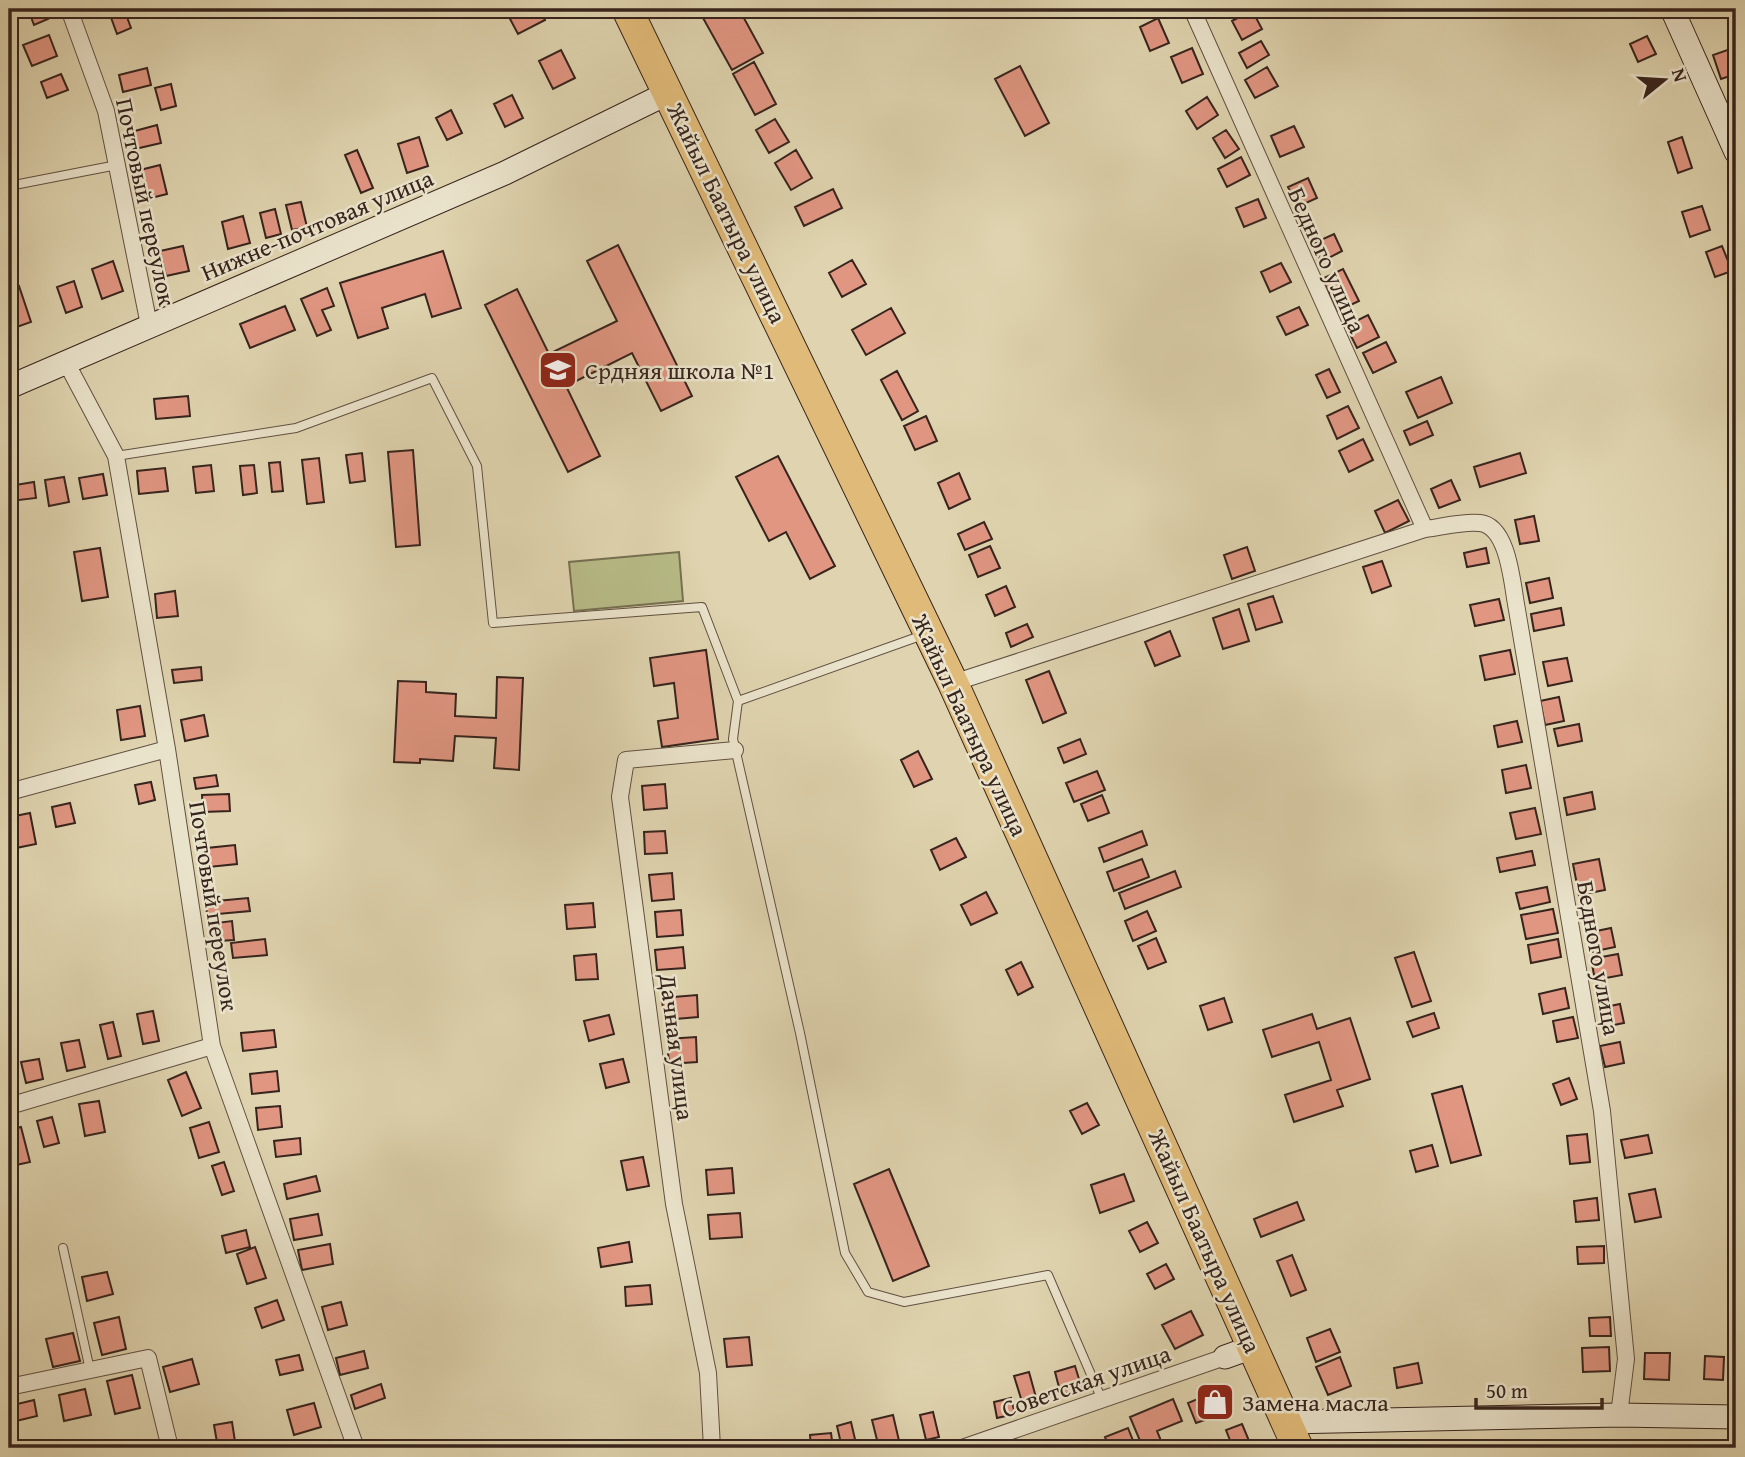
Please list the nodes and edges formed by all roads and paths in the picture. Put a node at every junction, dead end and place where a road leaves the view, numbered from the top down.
1 (69, 9) edge
2 (627, 9) edge
3 (1192, 9) edge
4 (1672, 9) edge
5 (670, 92) junction
6 (1736, 152) edge
7 (117, 165) junction
8 (9, 186) edge
9 (149, 325) junction
10 (66, 362) junction
11 (9, 387) edge
12 (116, 456) junction
13 (1425, 529) junction
14 (929, 633) junction
15 (953, 683) junction
16 (738, 701) junction
17 (167, 749) junction
18 (735, 750) junction
19 (9, 792) edge
20 (212, 1046) junction
21 (9, 1106) edge
22 (63, 1248) dead end
23 (1252, 1347) junction
24 (1225, 1357) joint
25 (90, 1370) junction
26 (9, 1387) edge
27 (1102, 1400) junction
28 (1619, 1415) junction
29 (1736, 1417) edge
30 (1292, 1435) edge
31 (170, 1448) edge
32 (356, 1448) edge
33 (712, 1448) edge
34 (962, 1448) edge

1 - 7 street, Почтовый переулок
2 - 5 highway, Жайыл Баатыра улица
3 - 13 street, Бедного улица
4 - 6 street
5 - 9 street, Нижне-почтовая улица
5 - 14 highway, Жайыл Баатыра улица
7 - 8 lane
7 - 9 street, Почтовый переулок
9 - 10 street, Нижне-почтовая улица
10 - 11 street, Нижне-почтовая улица
10 - 12 street, Почтовый переулок
12 - 16 lane
12 - 17 street, Почтовый переулок
13 - 15 street
13 - 28 street, Бедного улица
14 - 15 highway, Жайыл Баатыра улица
14 - 16 lane
15 - 23 highway, Жайыл Баатыра улица
16 - 18 lane
17 - 19 street
17 - 20 street, Почтовый переулок
18 - 27 lane
18 - 33 street, Дачная улица
20 - 21 street
20 - 32 street, Почтовый переулок
22 - 25 lane
23 - 24 street
23 - 30 highway, Жайыл Баатыра улица
24 - 27 street, Советская улица
25 - 26 street
25 - 31 street
27 - 34 street, Советская улица
28 - 29 street
28 - 30 street

